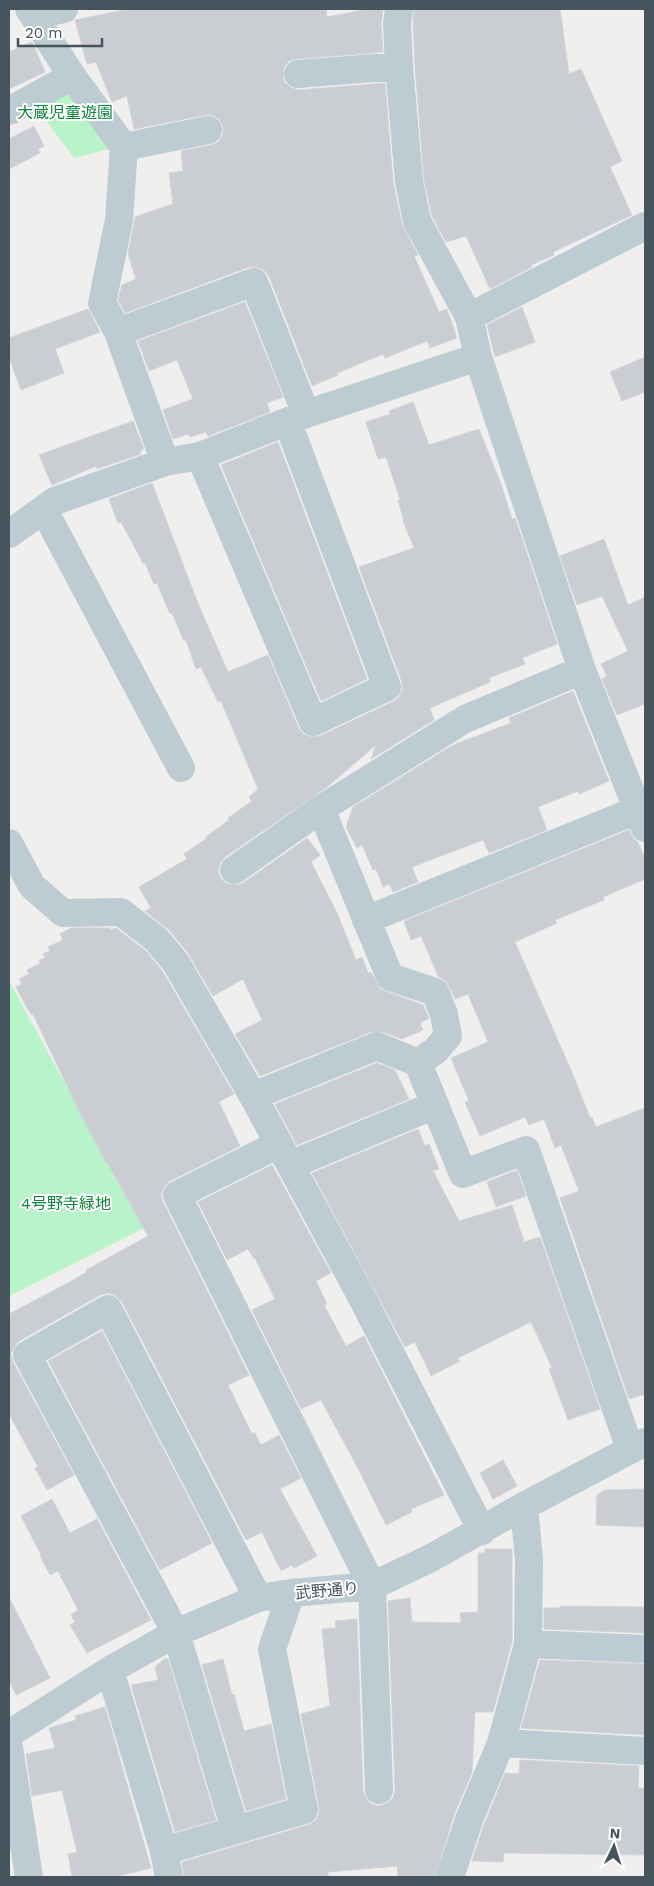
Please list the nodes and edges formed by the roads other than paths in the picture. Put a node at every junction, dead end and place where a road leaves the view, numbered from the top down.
1 (64, 9) edge
2 (399, 9) edge
3 (32, 12) edge
4 (399, 66) junction
5 (298, 74) dead end
6 (72, 76) junction
7 (9, 111) edge
8 (208, 130) dead end
9 (124, 147) junction
10 (645, 226) edge
11 (469, 317) junction
12 (118, 332) junction
13 (478, 356) junction
14 (297, 418) junction
15 (200, 456) junction
16 (165, 462) junction
17 (44, 510) junction
18 (9, 534) edge
19 (582, 670) junction
20 (181, 768) dead end
21 (321, 809) junction
22 (641, 819) edge
23 (9, 843) edge
24 (234, 870) dead end
25 (366, 920) junction
26 (418, 1063) junction
27 (253, 1096) junction
28 (435, 1105) junction
29 (284, 1155) junction
30 (638, 1445) edge
31 (524, 1506) junction
32 (482, 1531) junction
33 (372, 1586) junction
34 (291, 1593) junction
35 (258, 1598) junction
36 (176, 1633) junction
37 (528, 1644) junction
38 (645, 1649) edge
39 (110, 1670) junction
40 (9, 1734) edge
41 (500, 1743) junction
42 (9, 1747) edge
43 (645, 1751) edge
44 (379, 1790) dead end
45 (235, 1829) junction
46 (16, 1840) edge
47 (166, 1864) edge
48 (29, 1877) edge
49 (450, 1877) edge
50 (462, 1877) edge

1 - 3 street
2 - 4 street
3 - 6 street
4 - 5 street
4 - 11 street
6 - 7 street
6 - 9 street
8 - 9 street
9 - 12 street
10 - 11 street
11 - 13 street
12 - 14 street
12 - 16 street
13 - 14 street
13 - 19 street
14 - 15 street
14 - 15 street
15 - 16 street
16 - 17 street
17 - 18 street
17 - 20 street
19 - 21 street
19 - 22 street
21 - 24 street
21 - 25 street
22 - 25 street
23 - 27 street
25 - 26 street
26 - 27 street
26 - 28 street
27 - 29 street
28 - 29 street
28 - 30 street
29 - 32 street
29 - 33 street
30 - 31 street, 武野通り
31 - 32 street, 武野通り
31 - 37 street
32 - 33 street, 武野通り
33 - 34 street, 武野通り
33 - 44 street
34 - 35 street, 武野通り
34 - 45 street
35 - 36 street, 武野通り
35 - 36 street
36 - 39 street, 武野通り
36 - 45 street
37 - 38 street
37 - 41 street
39 - 40 street, 武野通り
39 - 47 street
41 - 43 street
41 - 49 street
42 - 46 street
45 - 47 street
46 - 48 street
49 - 50 street

